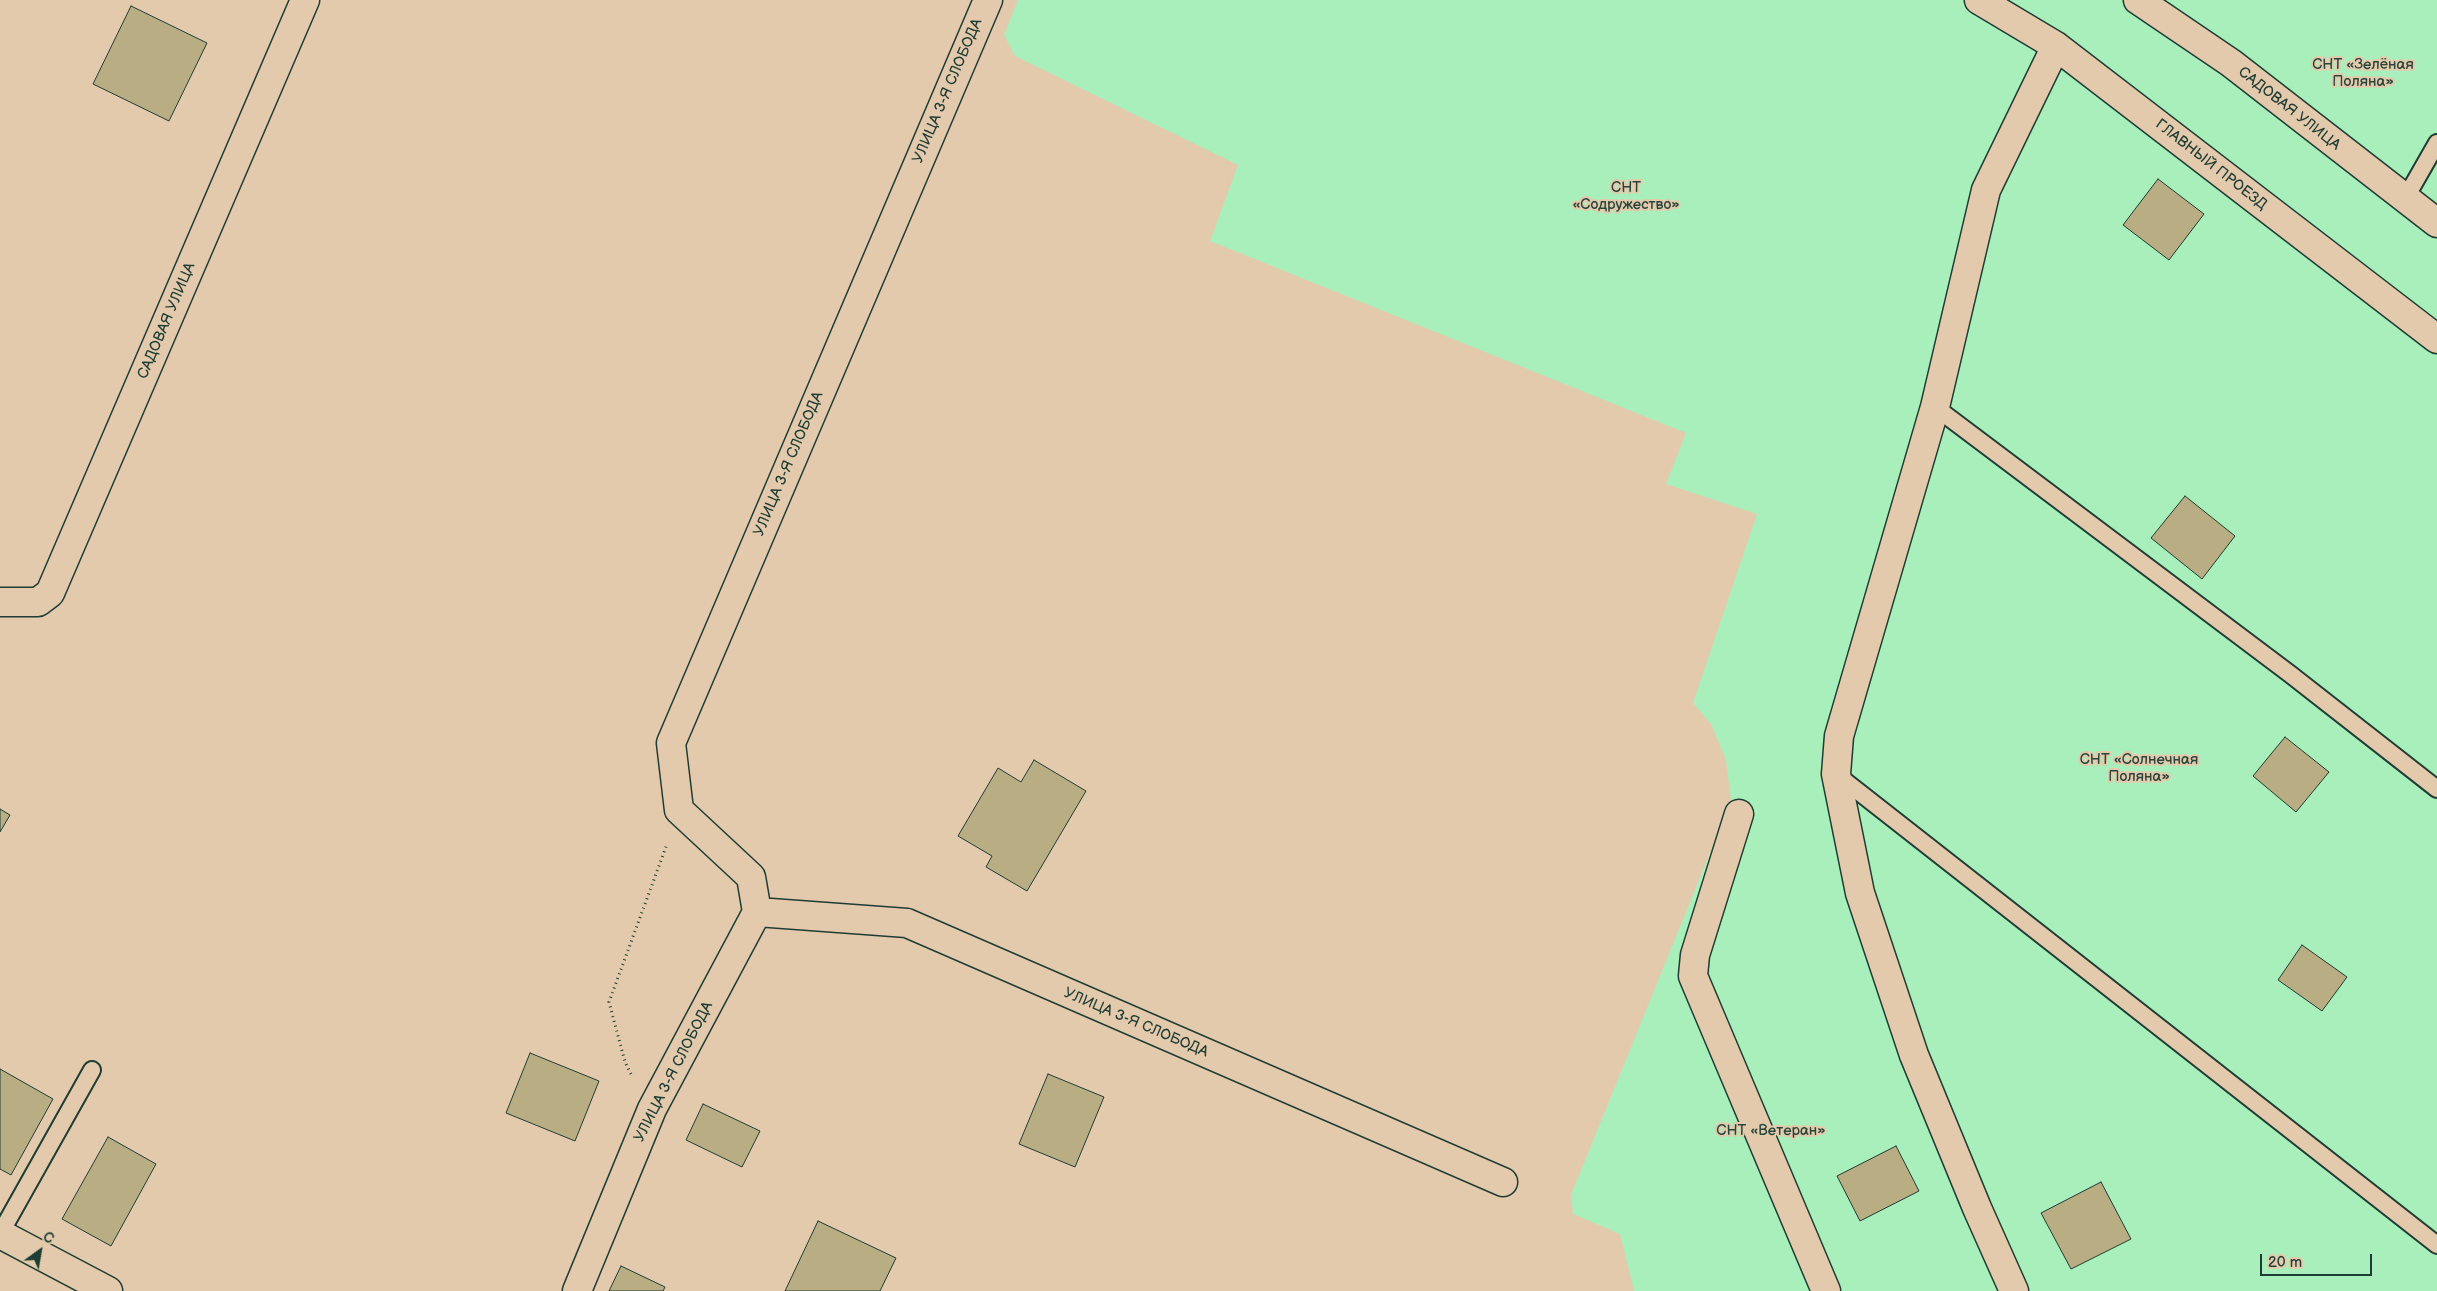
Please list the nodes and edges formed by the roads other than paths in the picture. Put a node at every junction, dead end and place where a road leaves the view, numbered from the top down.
1 (305, 0) edge
2 (988, 0) edge
3 (1979, 0) edge
4 (2138, 0) edge
5 (2056, 46) junction
6 (2437, 143) edge
7 (2405, 199) junction
8 (2437, 223) edge
9 (2437, 338) edge
10 (1935, 407) junction
11 (0, 602) edge
12 (1836, 774) junction
13 (2437, 789) edge
14 (1739, 814) dead end
15 (757, 912) junction
16 (92, 1070) dead end
17 (1503, 1182) dead end
18 (0, 1234) edge
19 (2437, 1246) edge
20 (108, 1291) edge
21 (577, 1291) edge
22 (1826, 1291) edge
23 (2014, 1291) edge

1 - 11 street, САДОВАЯ УЛИЦА
2 - 15 street, УЛИЦА 3-Я СЛОБОДА
3 - 5 street, ГЛАВНЫЙ ПРОЕЗД
4 - 7 street, САДОВАЯ УЛИЦА
5 - 9 street, ГЛАВНЫЙ ПРОЕЗД
5 - 10 street
6 - 7 lane
7 - 8 street, САДОВАЯ УЛИЦА
10 - 12 street
10 - 13 lane
12 - 19 lane
12 - 23 street
14 - 22 street
15 - 17 street, УЛИЦА 3-Я СЛОБОДА
15 - 21 street, УЛИЦА 3-Я СЛОБОДА
16 - 18 lane
18 - 20 street

